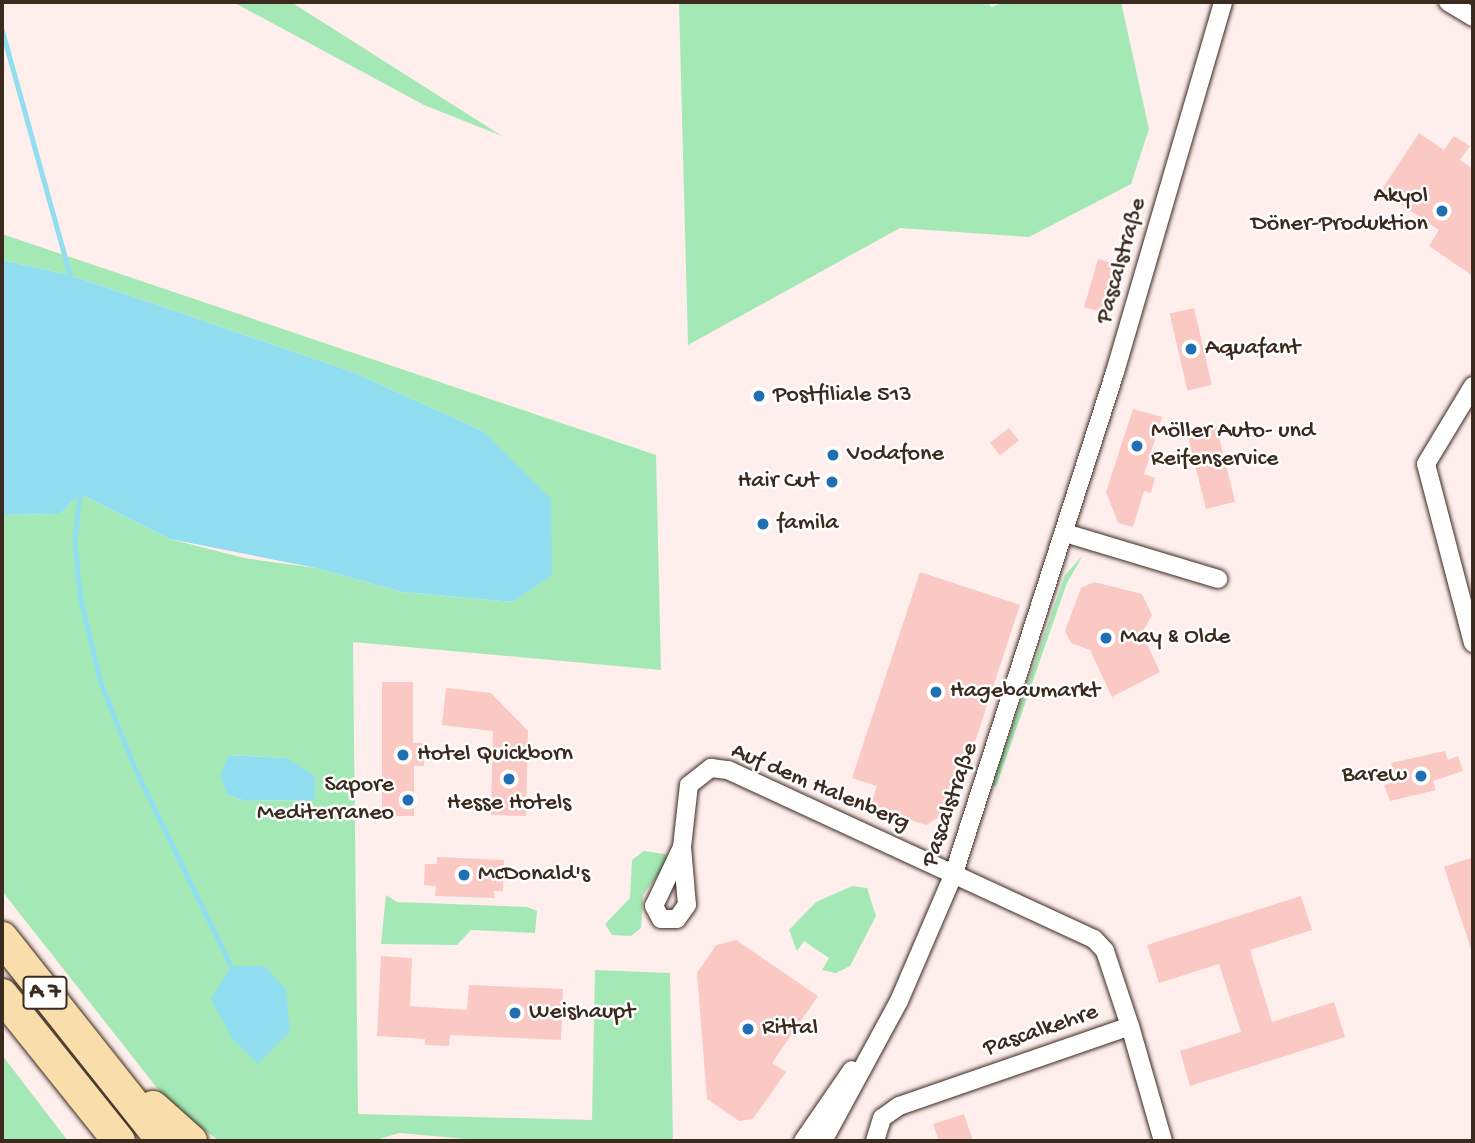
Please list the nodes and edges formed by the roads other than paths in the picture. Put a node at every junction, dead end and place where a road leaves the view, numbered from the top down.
1 (1223, 2) edge
2 (1448, 2) edge
3 (1473, 17) edge
4 (1473, 386) edge
5 (1065, 533) junction
6 (1218, 579) dead end
7 (1473, 643) edge
8 (682, 847) dead end
9 (954, 873) junction
10 (2, 938) edge
11 (2, 995) edge
12 (1130, 1026) junction
13 (36, 1038) junction
14 (876, 1044) junction
15 (88, 1048) junction
16 (93, 1141) edge
17 (119, 1141) edge
18 (163, 1141) edge
19 (191, 1141) edge
20 (803, 1141) edge
21 (823, 1141) edge
22 (875, 1141) edge
23 (1163, 1141) edge

1 - 5 street, Pascalstraße
2 - 3 street
4 - 7 street
5 - 6 street
5 - 9 street, Pascalstraße
8 - 9 street, Auf dem Halenberg
9 - 12 street
9 - 14 street, Pascalstraße
10 - 15 highway, A 7
11 - 13 highway, A 7
12 - 22 street, Pascalkehre
12 - 23 street, Pascalkehre
13 - 16 highway
13 - 17 highway, A 7
14 - 20 street, Pascalstraße
14 - 21 street, Pascalstraße
15 - 18 highway, A 7
15 - 19 highway

